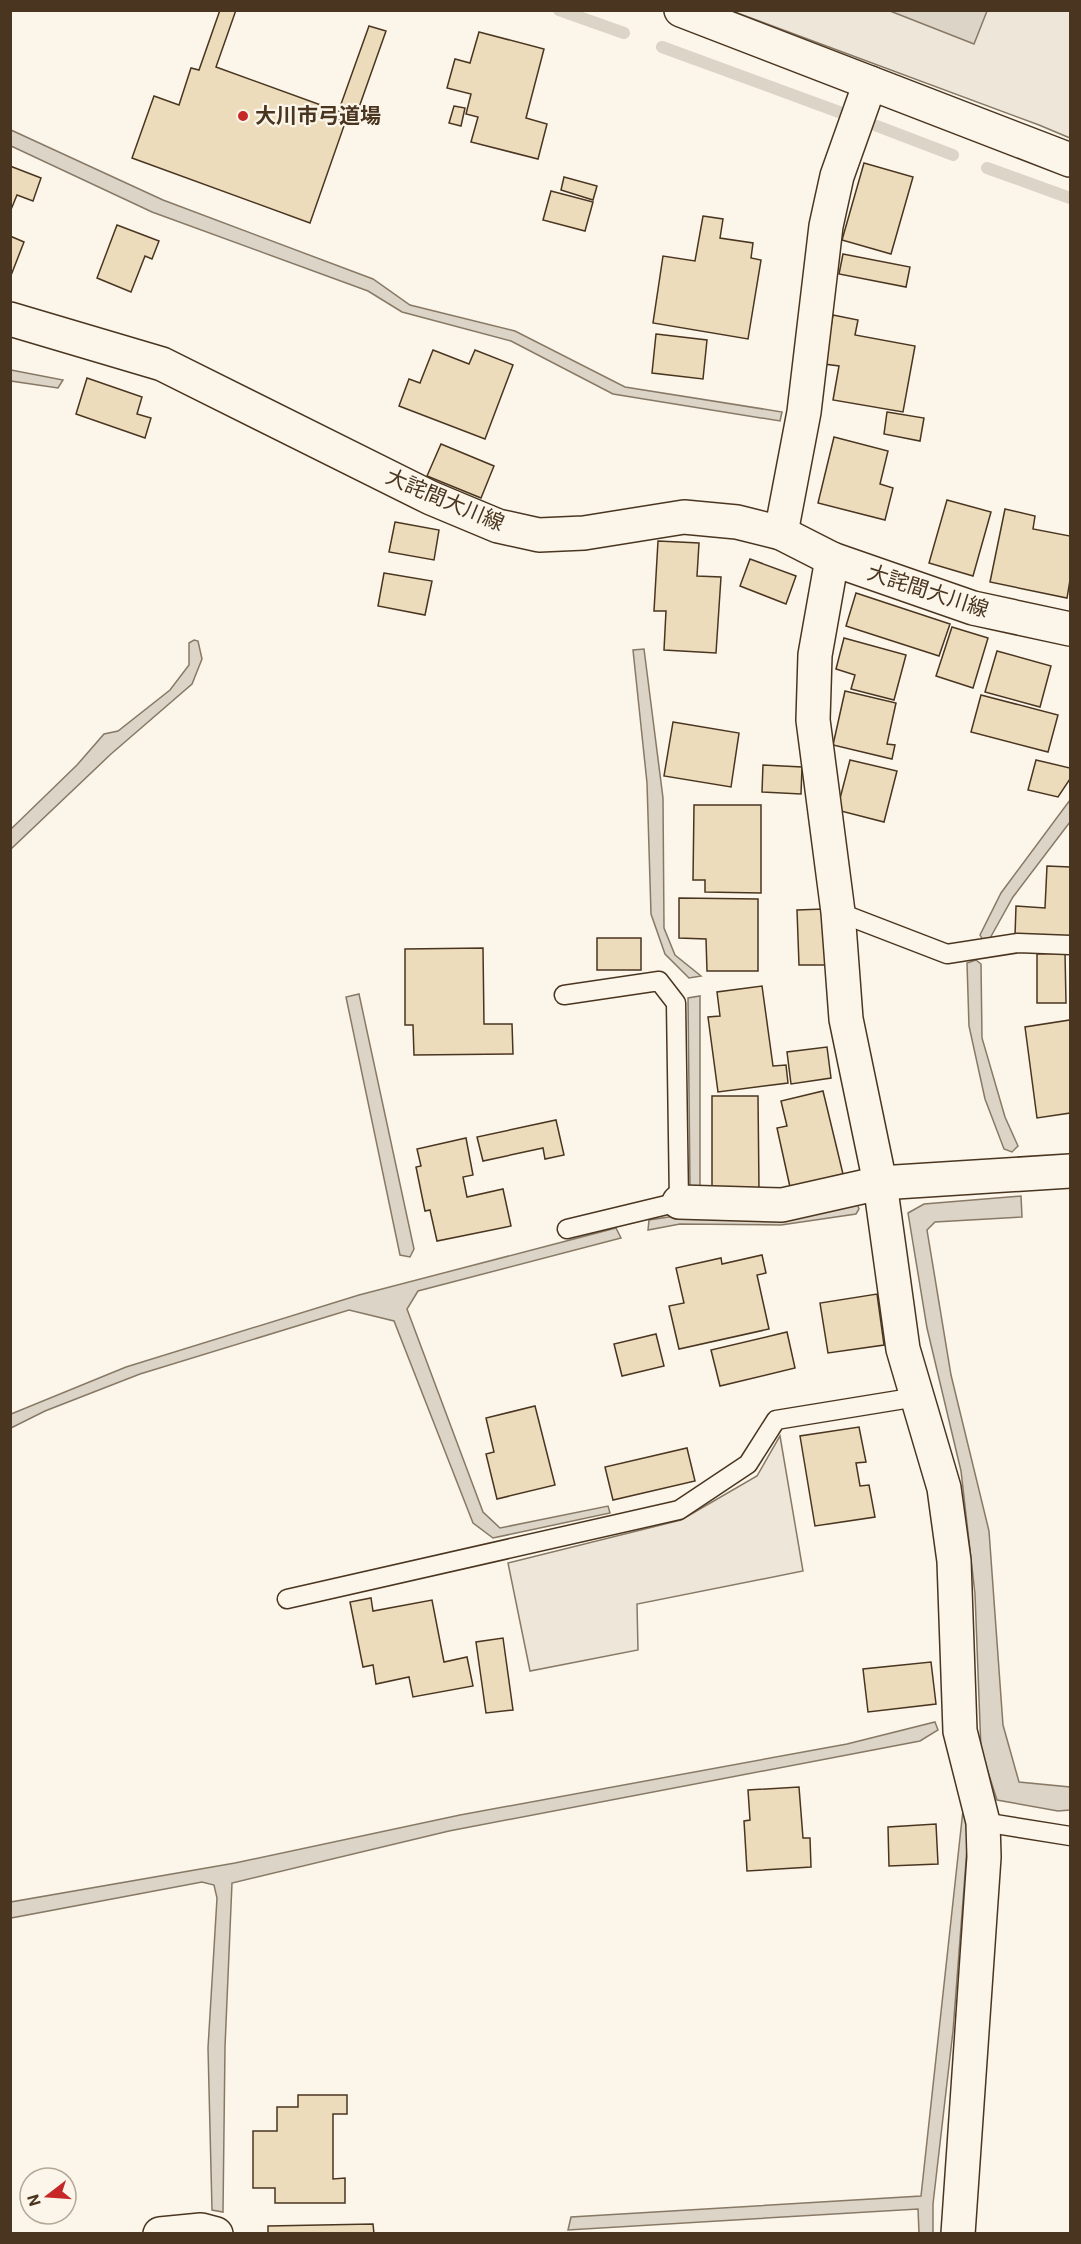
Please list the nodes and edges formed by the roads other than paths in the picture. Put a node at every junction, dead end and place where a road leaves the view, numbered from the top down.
1 (681, 10) edge
2 (870, 83) junction
3 (1071, 160) edge
4 (10, 319) edge
5 (781, 533) junction
6 (832, 559) junction
7 (1071, 629) edge
8 (838, 912) junction
9 (1071, 945) edge
10 (564, 995) dead end
11 (1071, 1171) edge
12 (880, 1183) junction
13 (680, 1202) junction
14 (567, 1229) dead end
15 (918, 1397) junction
16 (287, 1599) dead end
17 (983, 1822) junction
18 (1071, 1836) edge
19 (160, 2234) edge
20 (216, 2234) edge
21 (958, 2234) edge

1 - 2 street
2 - 3 street
2 - 5 street
4 - 5 street, 大詫間大川線
5 - 6 street, 大詫間大川線
6 - 7 street, 大詫間大川線
6 - 8 street
8 - 9 lane
8 - 12 street
10 - 13 lane
11 - 12 street
12 - 13 street
12 - 15 street
13 - 14 lane
15 - 16 lane
15 - 17 street
17 - 18 lane
17 - 21 street
19 - 20 street

